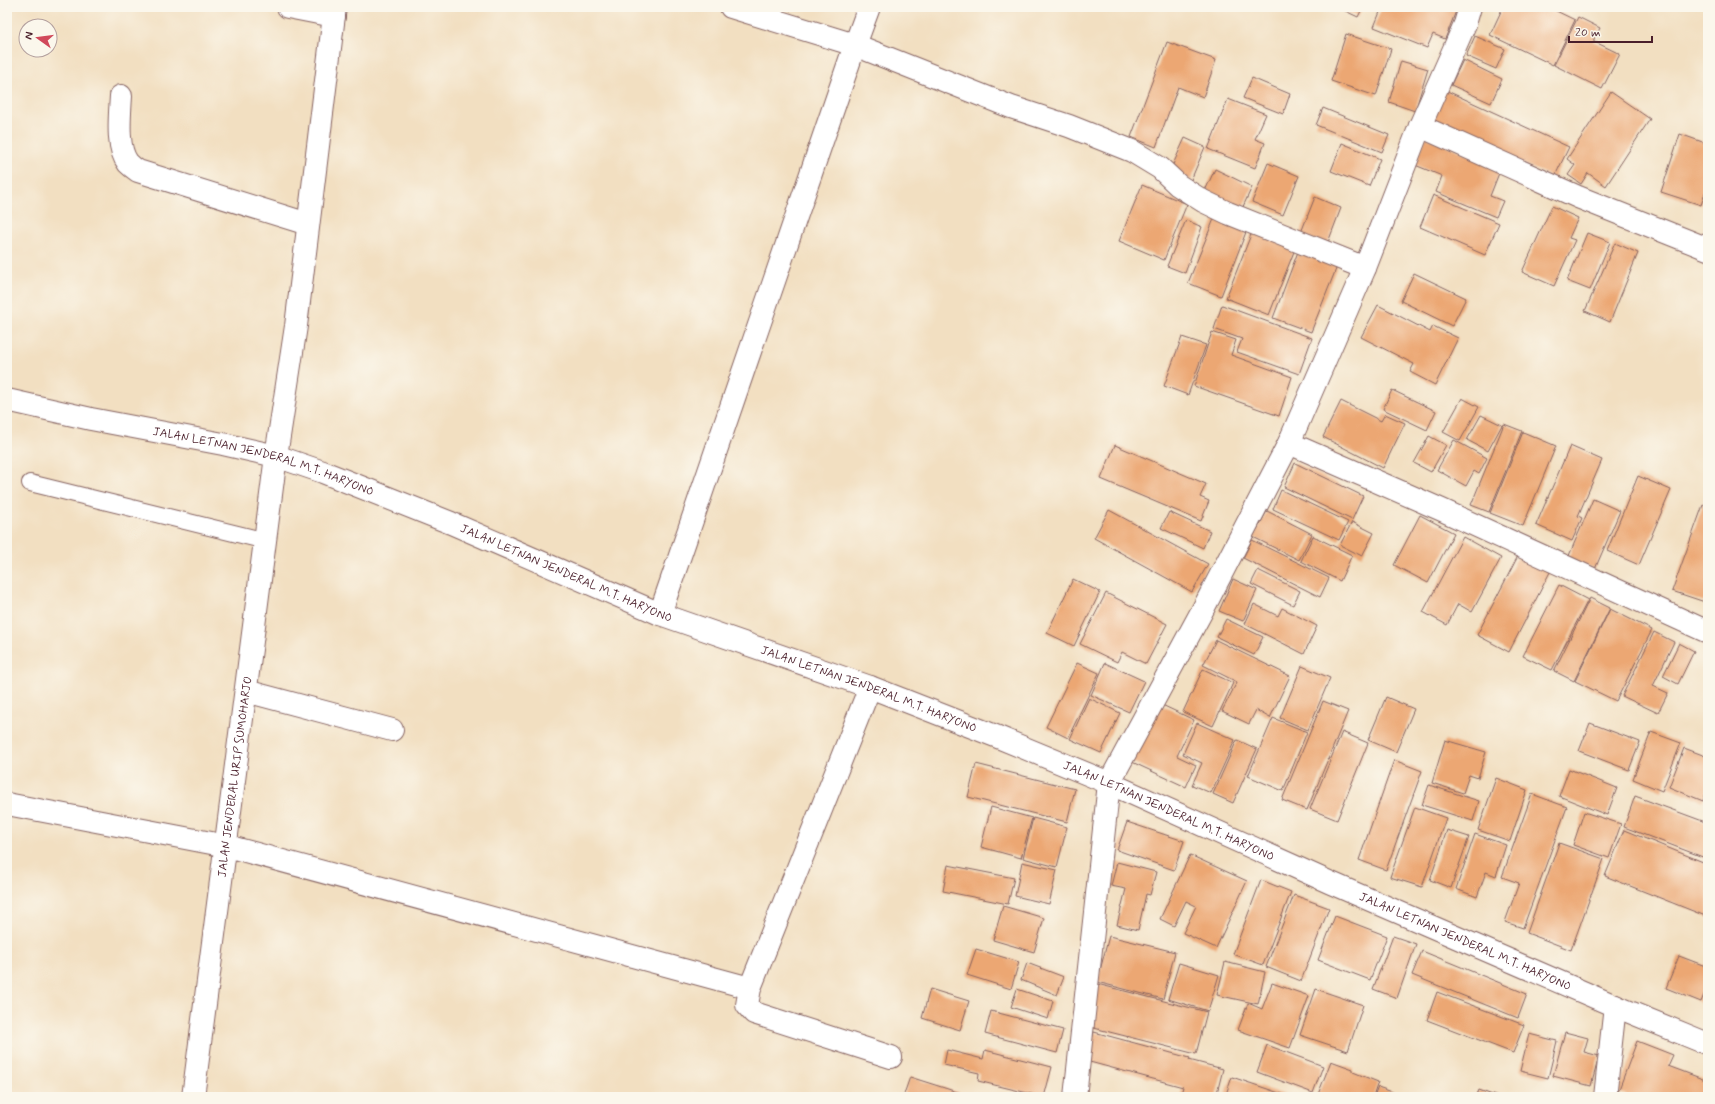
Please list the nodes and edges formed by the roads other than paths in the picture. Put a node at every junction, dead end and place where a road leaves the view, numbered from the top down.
1 (288, 7) edge
2 (731, 7) edge
3 (870, 7) edge
4 (1470, 7) edge
5 (335, 11) edge
6 (855, 45) junction
7 (121, 96) dead end
8 (1420, 126) junction
9 (308, 224) junction
10 (1708, 249) edge
11 (1365, 268) junction
12 (7, 400) edge
13 (1289, 443) junction
14 (276, 456) junction
15 (30, 483) dead end
16 (266, 541) junction
17 (660, 614) junction
18 (1708, 632) edge
19 (870, 687) junction
20 (246, 691) junction
21 (392, 730) dead end
22 (1109, 783) junction
23 (7, 804) edge
24 (227, 846) junction
25 (750, 988) junction
26 (1615, 1006) junction
27 (1708, 1044) edge
28 (890, 1057) dead end
29 (193, 1097) edge
30 (1075, 1097) edge
31 (1605, 1097) edge

1 - 5 street
2 - 6 street
3 - 6 street
4 - 8 street
5 - 9 street, JALAN JENDERAL URIP SUMOHARJO
6 - 11 street
6 - 17 street
7 - 9 street
8 - 10 street
8 - 11 street
9 - 14 street, JALAN JENDERAL URIP SUMOHARJO
11 - 13 street
12 - 14 street, JALAN LETNAN JENDERAL M.T. HARYONO
13 - 18 street
13 - 22 street
14 - 16 street, JALAN JENDERAL URIP SUMOHARJO
14 - 17 street, JALAN LETNAN JENDERAL M.T. HARYONO
15 - 16 lane
16 - 20 street, JALAN JENDERAL URIP SUMOHARJO
17 - 19 street, JALAN LETNAN JENDERAL M.T. HARYONO
19 - 22 street, JALAN LETNAN JENDERAL M.T. HARYONO
19 - 25 street
20 - 21 street
20 - 24 street, JALAN JENDERAL URIP SUMOHARJO
22 - 26 street, JALAN LETNAN JENDERAL M.T. HARYONO
22 - 30 street
23 - 24 street
24 - 25 street
24 - 29 street, JALAN JENDERAL URIP SUMOHARJO
25 - 28 street
26 - 27 street, JALAN LETNAN JENDERAL M.T. HARYONO
26 - 31 street

